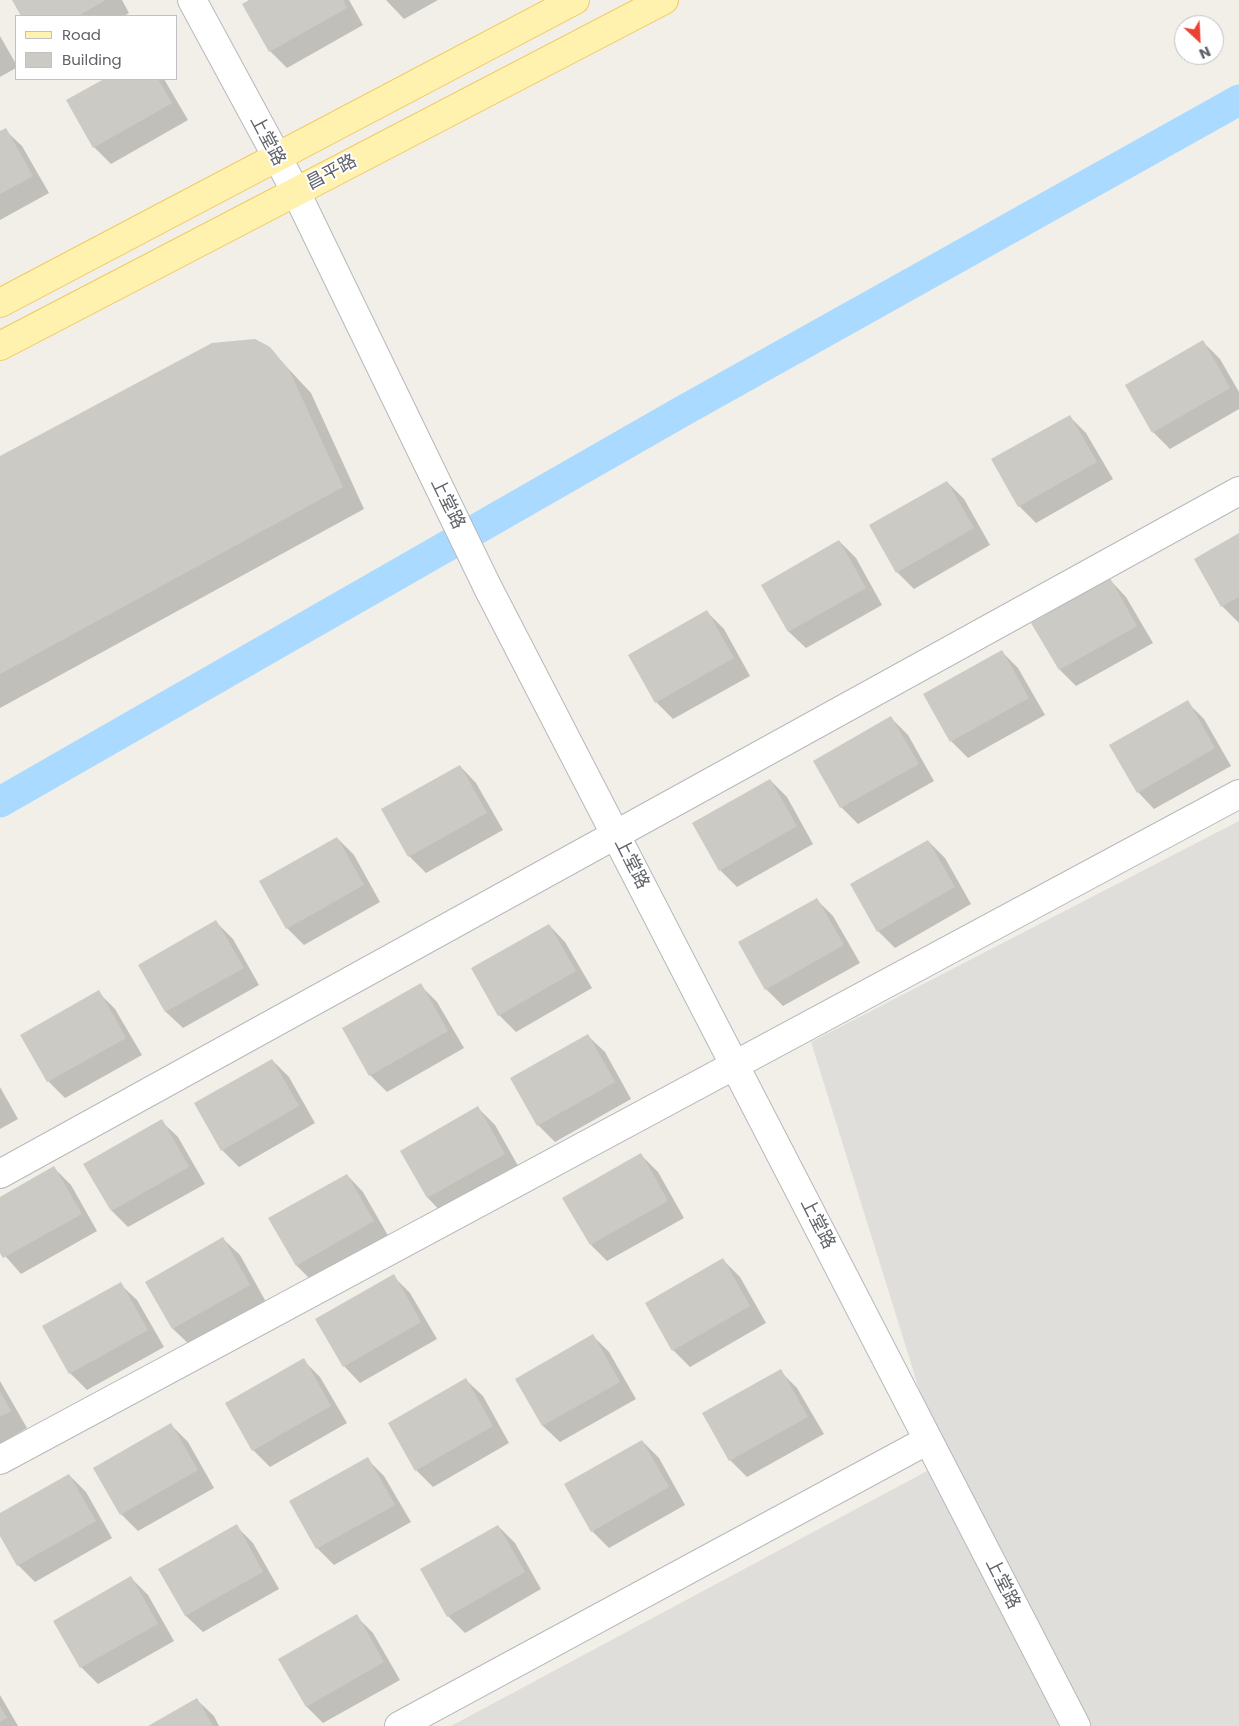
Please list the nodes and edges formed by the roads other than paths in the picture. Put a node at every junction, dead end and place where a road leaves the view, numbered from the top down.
1 (192, 0) edge
2 (575, 0) edge
3 (664, 0) edge
4 (277, 158) junction
5 (296, 192) junction
6 (0, 303) edge
7 (0, 346) edge
8 (1239, 491) edge
9 (1239, 794) edge
10 (615, 834) junction
11 (734, 1064) junction
12 (0, 1174) edge
13 (928, 1440) junction
14 (0, 1460) edge
15 (399, 1726) edge
16 (1076, 1726) edge

1 - 4 street, 上堂路
2 - 4 main road
3 - 5 main road, 昌平路
4 - 5 street, 上堂路
4 - 6 main road
5 - 7 main road, 昌平路
5 - 10 street, 上堂路
8 - 10 street
9 - 11 street
10 - 11 street, 上堂路
10 - 12 street
11 - 13 street, 上堂路
11 - 14 street
13 - 15 street
13 - 16 street, 上堂路

